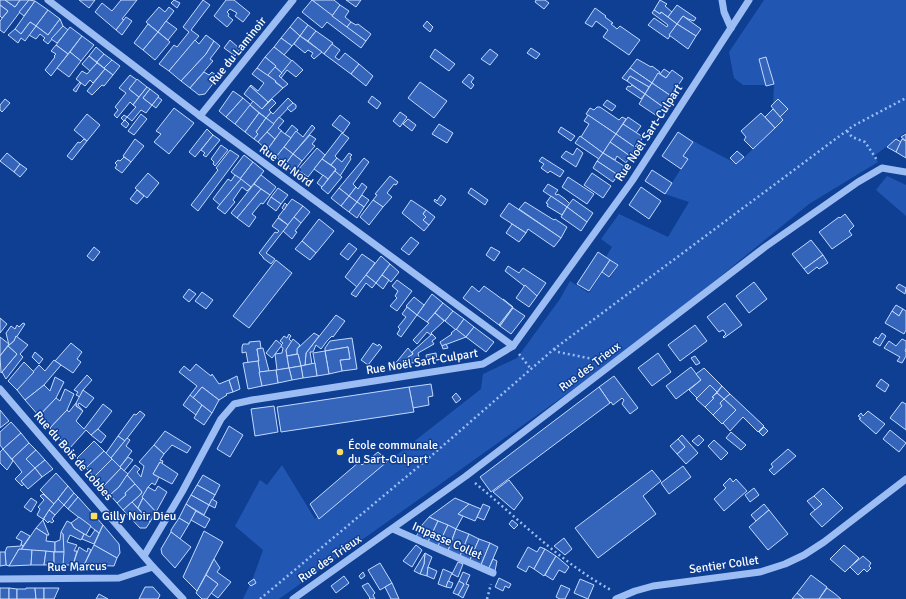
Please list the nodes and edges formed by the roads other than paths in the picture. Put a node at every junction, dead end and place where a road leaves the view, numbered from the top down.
1 (48, 0) edge
2 (293, 0) edge
3 (722, 0) edge
4 (749, 0) edge
5 (730, 28) junction
6 (200, 116) junction
7 (906, 172) edge
8 (513, 346) junction
9 (0, 389) edge
10 (906, 479) edge
11 (392, 529) junction
12 (144, 556) junction
13 (153, 567) junction
14 (493, 573) road end
15 (0, 579) edge
16 (619, 598) edge
17 (182, 599) edge
18 (293, 599) edge

1 - 6 street, Rue du Nord
2 - 6 street, Rue du Laminoir
3 - 5 street
4 - 5 street, Rue Noël Sart-Culpart
5 - 8 street, Rue Noël Sart-Culpart
6 - 8 street, Rue du Nord
7 - 11 street, Rue des Trieux
8 - 12 street, Rue Noël Sart-Culpart
9 - 12 street, Rue du Bois de Lobbes
10 - 16 street, Sentier Collet
11 - 14 street, Impasse Collet
11 - 18 street, Rue des Trieux
12 - 13 street, Rue du Bois de Lobbes
13 - 15 street, Rue Marcus
13 - 17 street, Rue du Bois de Lobbes

